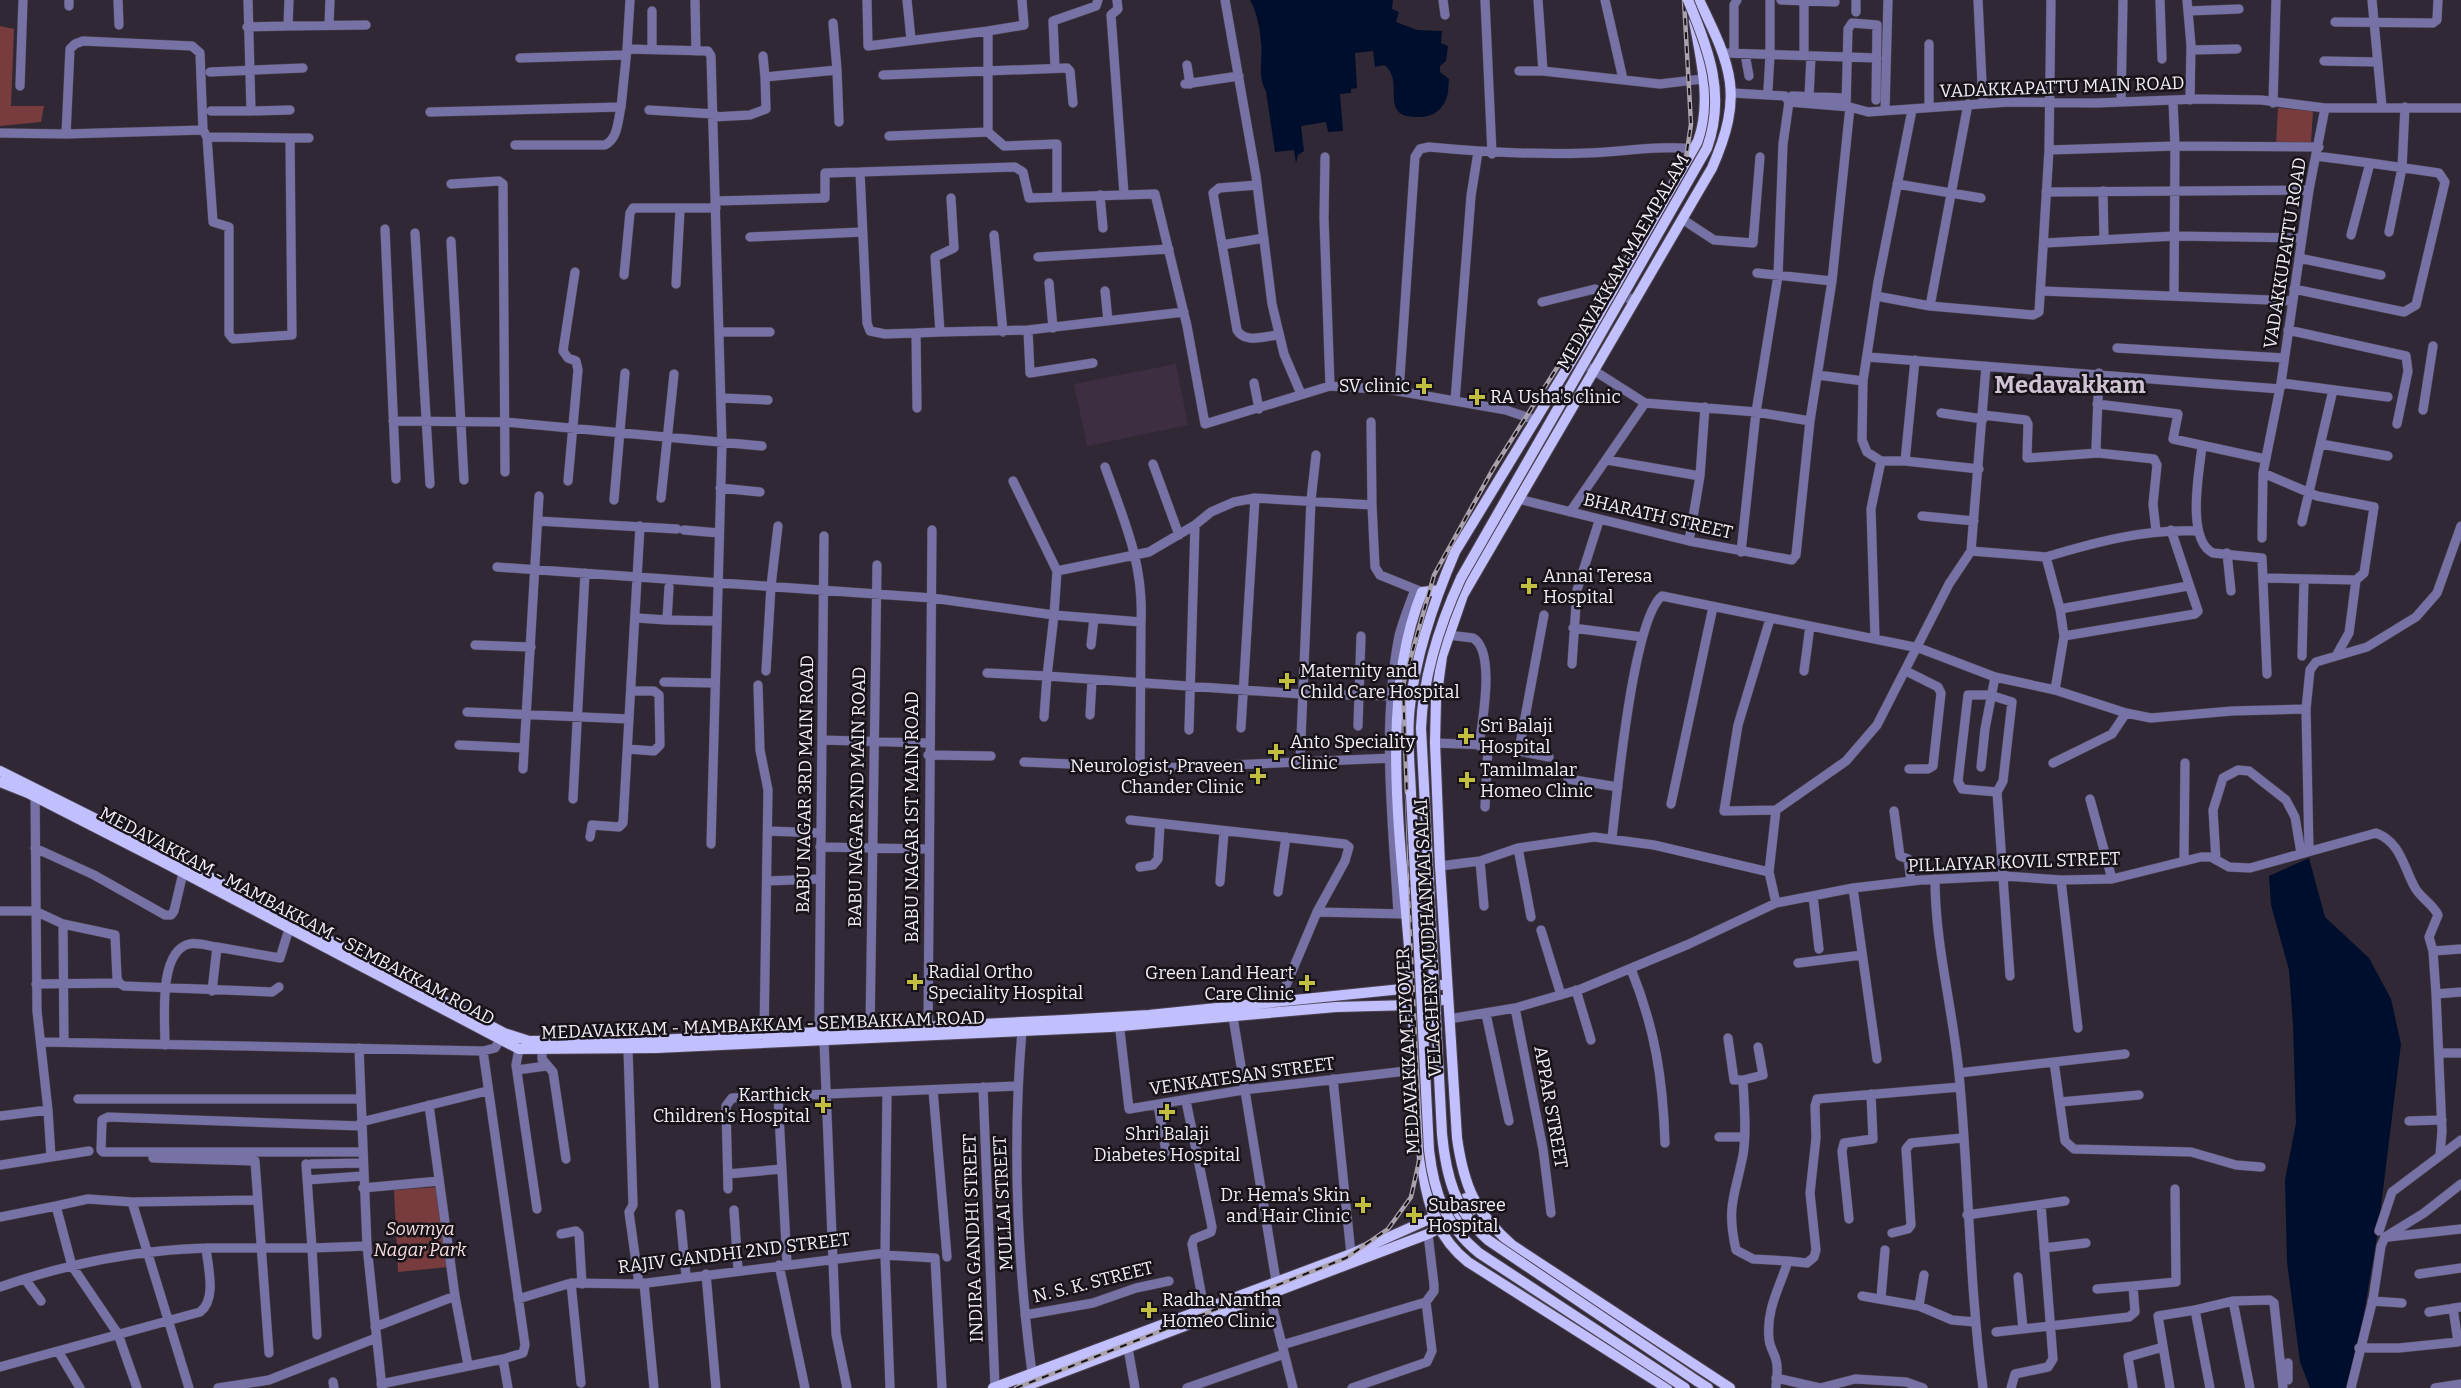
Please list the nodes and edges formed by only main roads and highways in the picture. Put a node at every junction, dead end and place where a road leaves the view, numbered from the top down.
1 (1689, 0) edge
2 (1699, 0) edge
3 (1704, 125) junction
4 (1727, 129) junction
5 (1440, 590) junction
6 (0, 771) edge
7 (0, 782) edge
8 (35, 791) junction
9 (165, 858) junction
10 (1404, 917) junction
11 (1443, 917) junction
12 (1447, 985) junction
13 (1412, 988) junction
14 (1448, 999) junction
15 (1412, 1005) junction
16 (1232, 1011) junction
17 (1119, 1022) junction
18 (928, 1031) junction
19 (502, 1037) junction
20 (821, 1038) junction
21 (656, 1044) junction
22 (1456, 1123) junction
23 (1419, 1125) junction
24 (1471, 1195) junction
25 (1477, 1207) junction
26 (1434, 1217) junction
27 (1433, 1232) junction
28 (994, 1388) edge
29 (1021, 1388) edge
30 (1667, 1388) edge
31 (1685, 1388) edge
32 (1708, 1388) edge
33 (1730, 1388) edge

1 - 3 main road
1 - 32 main road, MEDAVAKKAM MAEMPALAM, bridge
2 - 4 main road, VELACHERY MUDHANMAI SALAI
3 - 4 main road
3 - 5 main road
4 - 11 main road, VELACHERY MUDHANMAI SALAI
5 - 10 main road, VELACHERY MUDHANMAI SALAI
5 - 31 main road, MEDAVAKKAM FLYOVER, bridge
6 - 8 main road, MEDAVAKKAM - MAMBAKKAM - SEMBAKKAM ROAD
7 - 8 main road, MEDAVAKKAM - MAMBAKKAM - SEMBAKKAM ROAD
8 - 9 main road, MEDAVAKKAM - MAMBAKKAM - SEMBAKKAM ROAD
9 - 19 main road, MEDAVAKKAM - MAMBAKKAM - SEMBAKKAM ROAD
9 - 19 main road, MEDAVAKKAM - MAMBAKKAM - SEMBAKKAM ROAD
10 - 11 main road
10 - 13 main road, VELACHERY MUDHANMAI SALAI
11 - 12 main road, VELACHERY MUDHANMAI SALAI
12 - 13 main road, MEDAVAKKAM - MAMBAKKAM - SEMBAKKAM ROAD
12 - 14 main road, VELACHERY MUDHANMAI SALAI
13 - 16 main road, MEDAVAKKAM - MAMBAKKAM - SEMBAKKAM ROAD
14 - 15 main road, MEDAVAKKAM - MAMBAKKAM - SEMBAKKAM ROAD
14 - 22 main road, VELACHERY MUDHANMAI SALAI
15 - 16 main road, MEDAVAKKAM - MAMBAKKAM - SEMBAKKAM ROAD
15 - 23 main road, VELACHERY MUDHANMAI SALAI
16 - 17 main road, MEDAVAKKAM - MAMBAKKAM - SEMBAKKAM ROAD
17 - 18 main road, MEDAVAKKAM - MAMBAKKAM - SEMBAKKAM ROAD
17 - 18 main road, MEDAVAKKAM - MAMBAKKAM - SEMBAKKAM ROAD
18 - 20 main road, MEDAVAKKAM - MAMBAKKAM - SEMBAKKAM ROAD
18 - 20 main road, MEDAVAKKAM - MAMBAKKAM - SEMBAKKAM ROAD
19 - 21 main road, MEDAVAKKAM - MAMBAKKAM - SEMBAKKAM ROAD
19 - 21 main road, MEDAVAKKAM - MAMBAKKAM - SEMBAKKAM ROAD
20 - 21 main road, MEDAVAKKAM - MAMBAKKAM - SEMBAKKAM ROAD
20 - 21 main road, MEDAVAKKAM - MAMBAKKAM - SEMBAKKAM ROAD
22 - 23 main road
22 - 24 main road, VELACHERY MUDHANMAI SALAI
23 - 26 main road, VELACHERY MUDHANMAI SALAI
24 - 25 main road, VELACHERY MUDHANMAI SALAI
24 - 26 main road
25 - 27 main road
25 - 33 main road, VELACHERY MUDHANMAI SALAI
26 - 27 main road, VELACHERY MUDHANMAI SALAI
26 - 28 main road
27 - 29 main road
27 - 30 main road, VELACHERY MUDHANMAI SALAI

